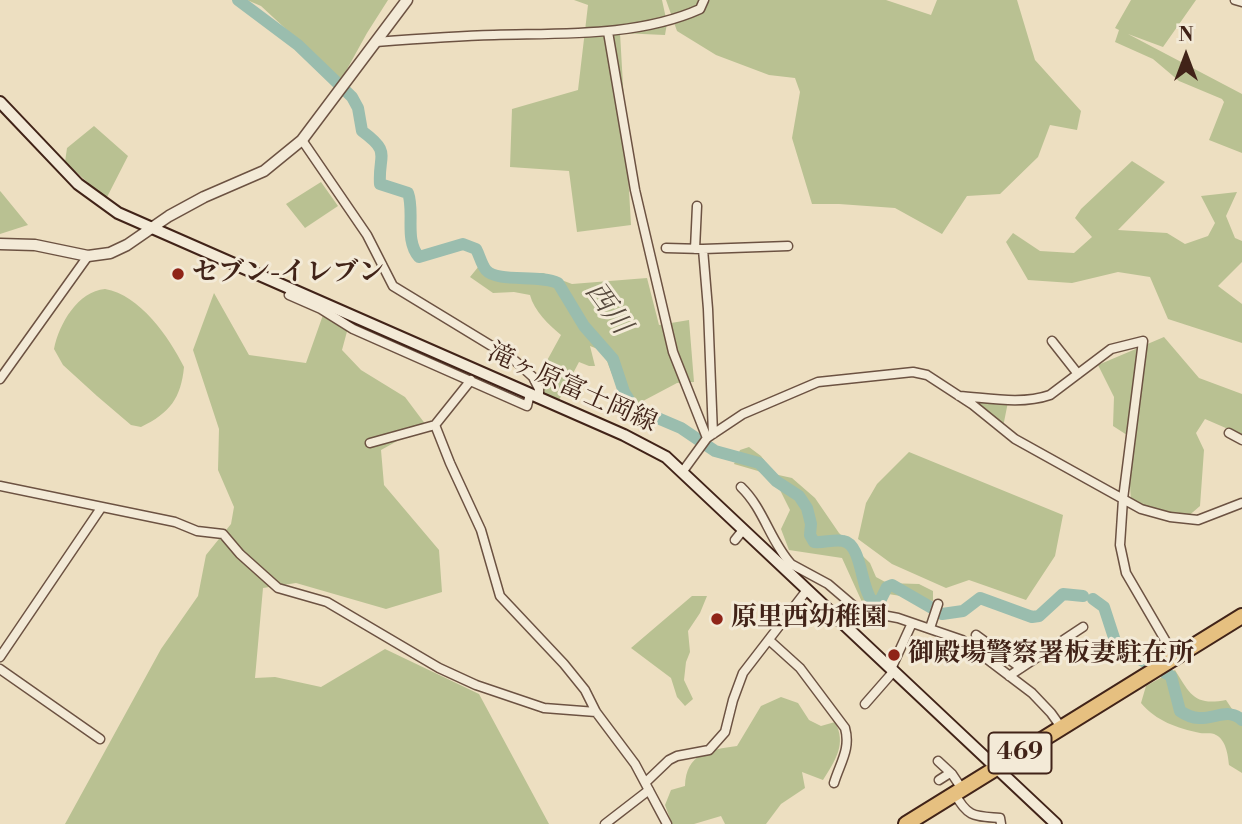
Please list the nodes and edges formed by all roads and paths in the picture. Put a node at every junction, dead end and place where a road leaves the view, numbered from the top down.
1 (407, 0) edge
2 (705, 0) edge
3 (1235, 0) edge
4 (1242, 2) edge
5 (608, 32) junction
6 (376, 42) junction
7 (0, 102) edge
8 (302, 140) junction
9 (696, 206) dead end
10 (151, 229) junction
11 (0, 244) edge
12 (788, 246) dead end
13 (666, 248) dead end
14 (699, 249) junction
15 (88, 256) junction
16 (289, 295) dead end
17 (1052, 341) dead end
18 (1078, 374) junction
19 (0, 379) edge
20 (471, 380) junction
21 (534, 396) junction
22 (957, 396) junction
23 (435, 425) junction
24 (1229, 433) dead end
25 (710, 436) junction
26 (1242, 440) edge
27 (370, 443) dead end
28 (683, 471) junction
29 (0, 486) edge
30 (741, 487) dead end
31 (1123, 499) junction
32 (1242, 503) edge
33 (102, 508) junction
34 (743, 530) junction
35 (735, 540) dead end
36 (788, 567) junction
37 (807, 590) junction
38 (938, 604) dead end
39 (1242, 616) edge
40 (912, 622) junction
41 (1083, 627) dead end
42 (930, 628) junction
43 (975, 635) dead end
44 (769, 640) junction
45 (0, 657) edge
46 (1171, 660) junction
47 (1021, 668) junction
48 (0, 669) edge
49 (892, 671) junction
50 (1009, 676) junction
51 (865, 704) dead end
52 (596, 712) junction
53 (1061, 727) junction
54 (100, 739) dead end
55 (938, 761) dead end
56 (998, 768) junction
57 (950, 773) junction
58 (939, 780) dead end
59 (834, 783) dead end
60 (647, 786) junction
61 (959, 792) junction
62 (605, 824) edge
63 (667, 824) edge
64 (906, 824) edge
65 (1001, 824) edge
66 (1056, 824) edge

1 - 6 street
2 - 5 street
3 - 4 street
5 - 6 street
5 - 25 street
6 - 8 street
7 - 10 main road, 滝ヶ原富士岡線
8 - 10 street
8 - 21 street
9 - 14 street
10 - 15 street
10 - 21 main road, 滝ヶ原富士岡線
11 - 15 street
12 - 14 street
13 - 14 street
14 - 25 street
15 - 19 street
16 - 20 street
17 - 18 street
18 - 22 street
18 - 31 street
20 - 21 street
20 - 23 street
21 - 28 main road, 滝ヶ原富士岡線
22 - 25 street
22 - 31 street
23 - 27 street
23 - 52 street
24 - 26 street
25 - 28 street
28 - 34 main road, 滝ヶ原富士岡線
29 - 33 street
30 - 36 street
31 - 32 street
31 - 46 street
33 - 45 street
33 - 52 street
34 - 35 street
34 - 36 main road, 滝ヶ原富士岡線
36 - 37 main road, 滝ヶ原富士岡線
36 - 40 street
37 - 44 street
37 - 49 main road, 滝ヶ原富士岡線
38 - 42 street
39 - 46 highway, 469
40 - 42 street
40 - 49 street
41 - 47 street
42 - 50 street
43 - 47 street
44 - 59 street
44 - 60 street
46 - 53 highway, 469
47 - 50 street
48 - 54 street
49 - 51 street
49 - 56 main road, 滝ヶ原富士岡線
50 - 53 street
52 - 60 street
53 - 56 highway, 469
55 - 57 street
56 - 61 highway, 469
56 - 66 main road, 滝ヶ原富士岡線
57 - 58 street
57 - 61 street
60 - 62 street
60 - 63 street
61 - 64 highway, 469
61 - 65 street

